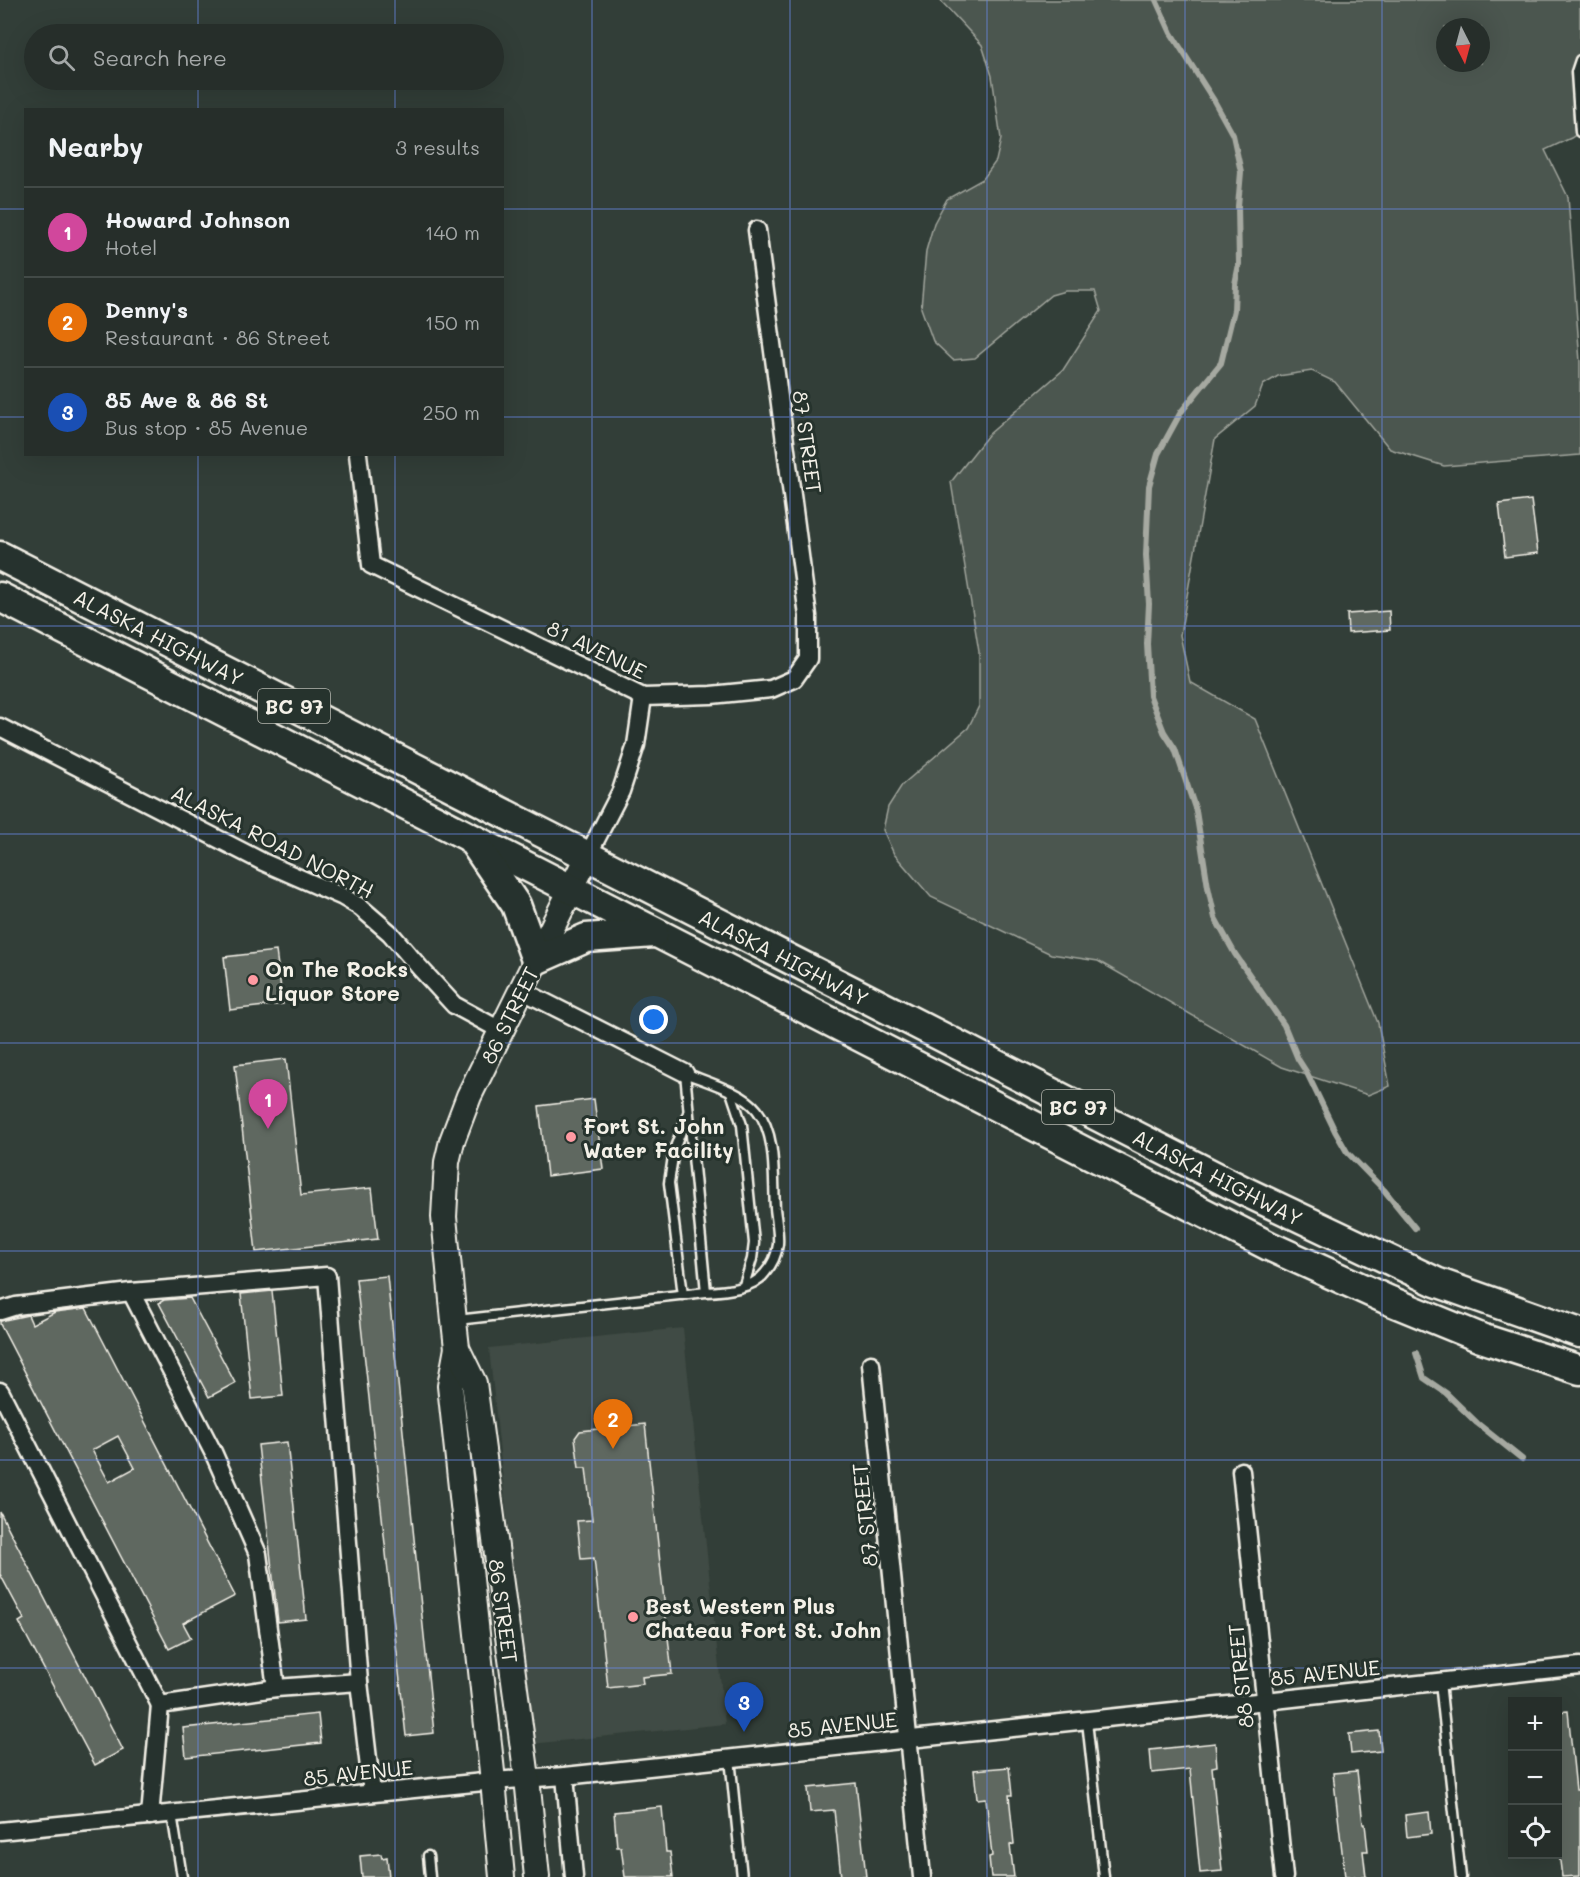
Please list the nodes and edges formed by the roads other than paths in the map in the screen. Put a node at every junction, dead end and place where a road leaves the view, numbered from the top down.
1 (1580, 60) edge
2 (1580, 132) edge
3 (757, 230) dead end
4 (358, 456) edge
5 (0, 556) edge
6 (0, 597) edge
7 (808, 659) joint
8 (643, 697) junction
9 (0, 727) edge
10 (470, 838) junction
11 (587, 857) junction
12 (571, 890) junction
13 (656, 933) junction
14 (536, 960) junction
15 (521, 990) junction
16 (500, 1030) junction
17 (685, 1072) junction
18 (731, 1092) junction
19 (689, 1111) junction
20 (744, 1285) junction
21 (131, 1292) junction
22 (706, 1293) junction
23 (683, 1295) junction
24 (0, 1311) edge
25 (454, 1321) junction
26 (1580, 1333) edge
27 (457, 1348) junction
28 (872, 1364) dead end
29 (1580, 1370) edge
30 (0, 1391) edge
31 (1241, 1471) dead end
32 (1580, 1666) edge
33 (359, 1682) junction
34 (1440, 1682) junction
35 (276, 1688) junction
36 (1266, 1701) junction
37 (160, 1705) junction
38 (1087, 1721) junction
39 (908, 1739) junction
40 (730, 1758) junction
41 (565, 1776) junction
42 (527, 1778) junction
43 (493, 1781) junction
44 (372, 1793) junction
45 (172, 1814) junction
46 (150, 1816) junction
47 (0, 1830) edge
48 (428, 1856) dead end
49 (182, 1877) edge
50 (430, 1877) edge
51 (502, 1877) edge
52 (537, 1877) edge
53 (574, 1877) edge
54 (742, 1877) edge
55 (922, 1877) edge
56 (1104, 1877) edge
57 (1284, 1877) edge
58 (1461, 1877) edge

1 - 2 lane
3 - 7 street, 87 STREET
4 - 8 street, 81 AVENUE
5 - 11 highway, ALASKA HIGHWAY / BC 97
6 - 10 highway, ALASKA HIGHWAY / BC 97
7 - 8 street, 81 AVENUE
8 - 11 street, 86 STREET
9 - 16 street, ALASKA ROAD NORTH
10 - 12 highway, ALASKA HIGHWAY / BC 97
10 - 14 highway
11 - 12 main road, 86 STREET
11 - 26 highway, ALASKA HIGHWAY / BC 97
12 - 13 highway, ALASKA HIGHWAY / BC 97
12 - 14 main road, 86 STREET
13 - 14 highway
13 - 29 highway, ALASKA HIGHWAY / BC 97
14 - 15 main road, 86 STREET
15 - 16 main road, 86 STREET
15 - 17 street
16 - 25 main road, 86 STREET
17 - 18 lane
17 - 19 lane
18 - 20 lane
18 - 20 lane
19 - 22 lane
19 - 23 lane
20 - 22 lane
21 - 24 street
21 - 33 street
21 - 35 street
22 - 23 lane
23 - 25 lane
25 - 27 main road, 86 STREET
27 - 42 main road, 86 STREET
27 - 43 main road, 86 STREET
28 - 39 street, 87 STREET
30 - 37 street
31 - 36 street, 88 STREET
32 - 34 street, 85 AVENUE
33 - 35 street
33 - 44 street
34 - 36 street, 85 AVENUE
34 - 58 lane
35 - 37 street
36 - 38 street, 85 AVENUE
36 - 57 street, 88 STREET
37 - 46 street
38 - 39 street, 85 AVENUE
38 - 56 lane
39 - 40 street, 85 AVENUE
39 - 55 street, 87 STREET
40 - 41 street, 85 AVENUE
40 - 54 lane
41 - 42 street, 85 AVENUE
41 - 53 street
42 - 43 street, 85 AVENUE
42 - 52 main road, 86 STREET
43 - 44 street, 85 AVENUE
43 - 51 main road, 86 STREET
44 - 45 street, 85 AVENUE
45 - 46 street, 85 AVENUE
45 - 49 lane
46 - 47 street, 85 AVENUE
48 - 50 lane

